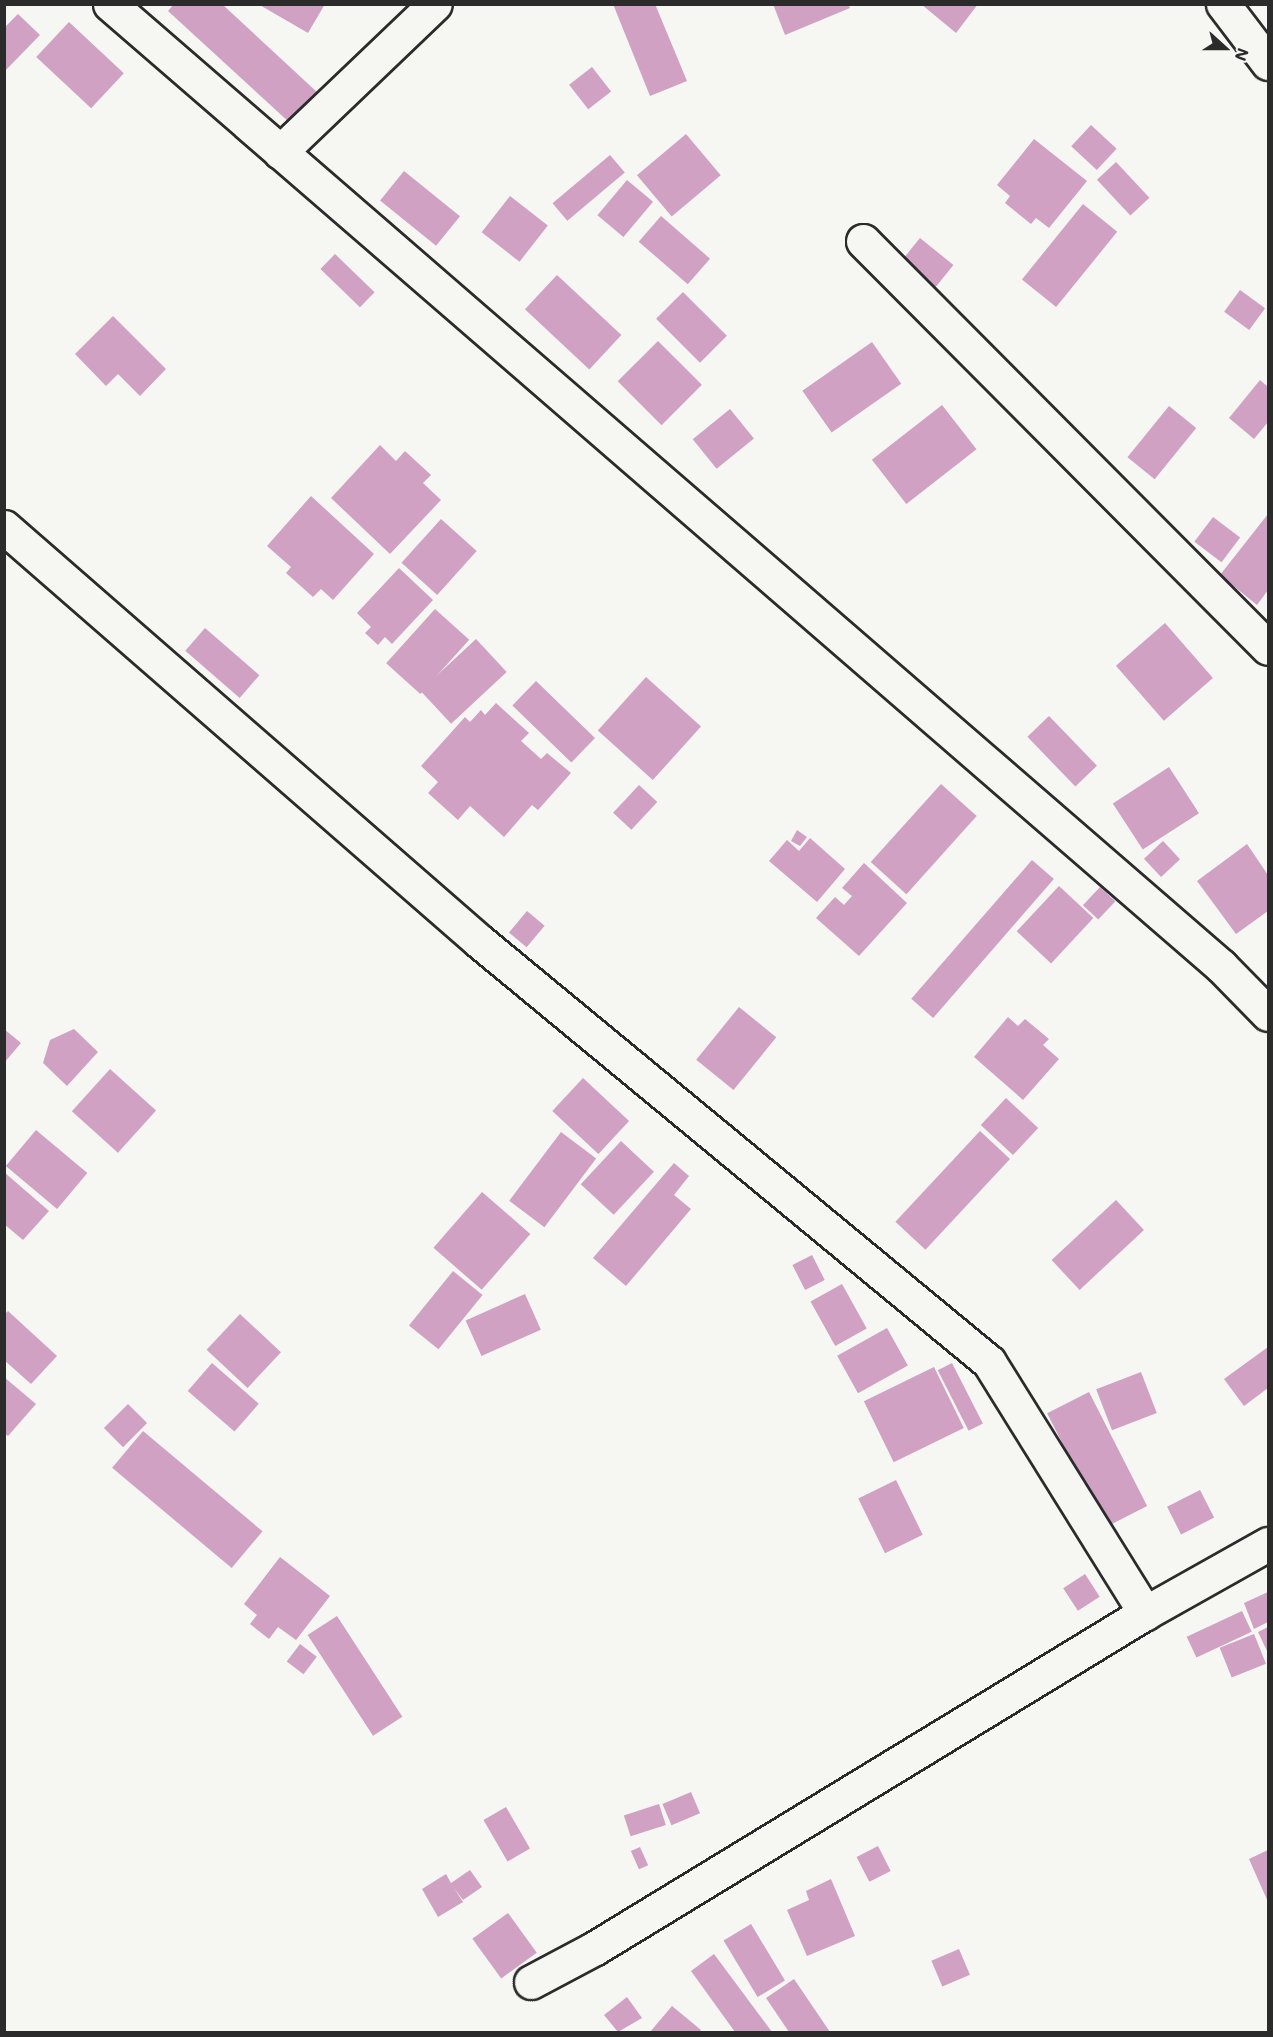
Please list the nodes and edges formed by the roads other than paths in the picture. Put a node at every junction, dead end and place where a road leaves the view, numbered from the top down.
1 (110, 4) edge
2 (435, 4) edge
3 (1222, 4) edge
4 (1269, 63) edge
5 (280, 152) junction
6 (863, 241) dead end
7 (4, 527) edge
8 (1269, 648) edge
9 (1269, 1014) edge
10 (1269, 1544) edge
11 (1145, 1614) junction
12 (531, 1982) dead end

1 - 5 street
2 - 5 street
3 - 4 street
5 - 9 street
6 - 8 street
7 - 11 street
10 - 11 street
11 - 12 street

